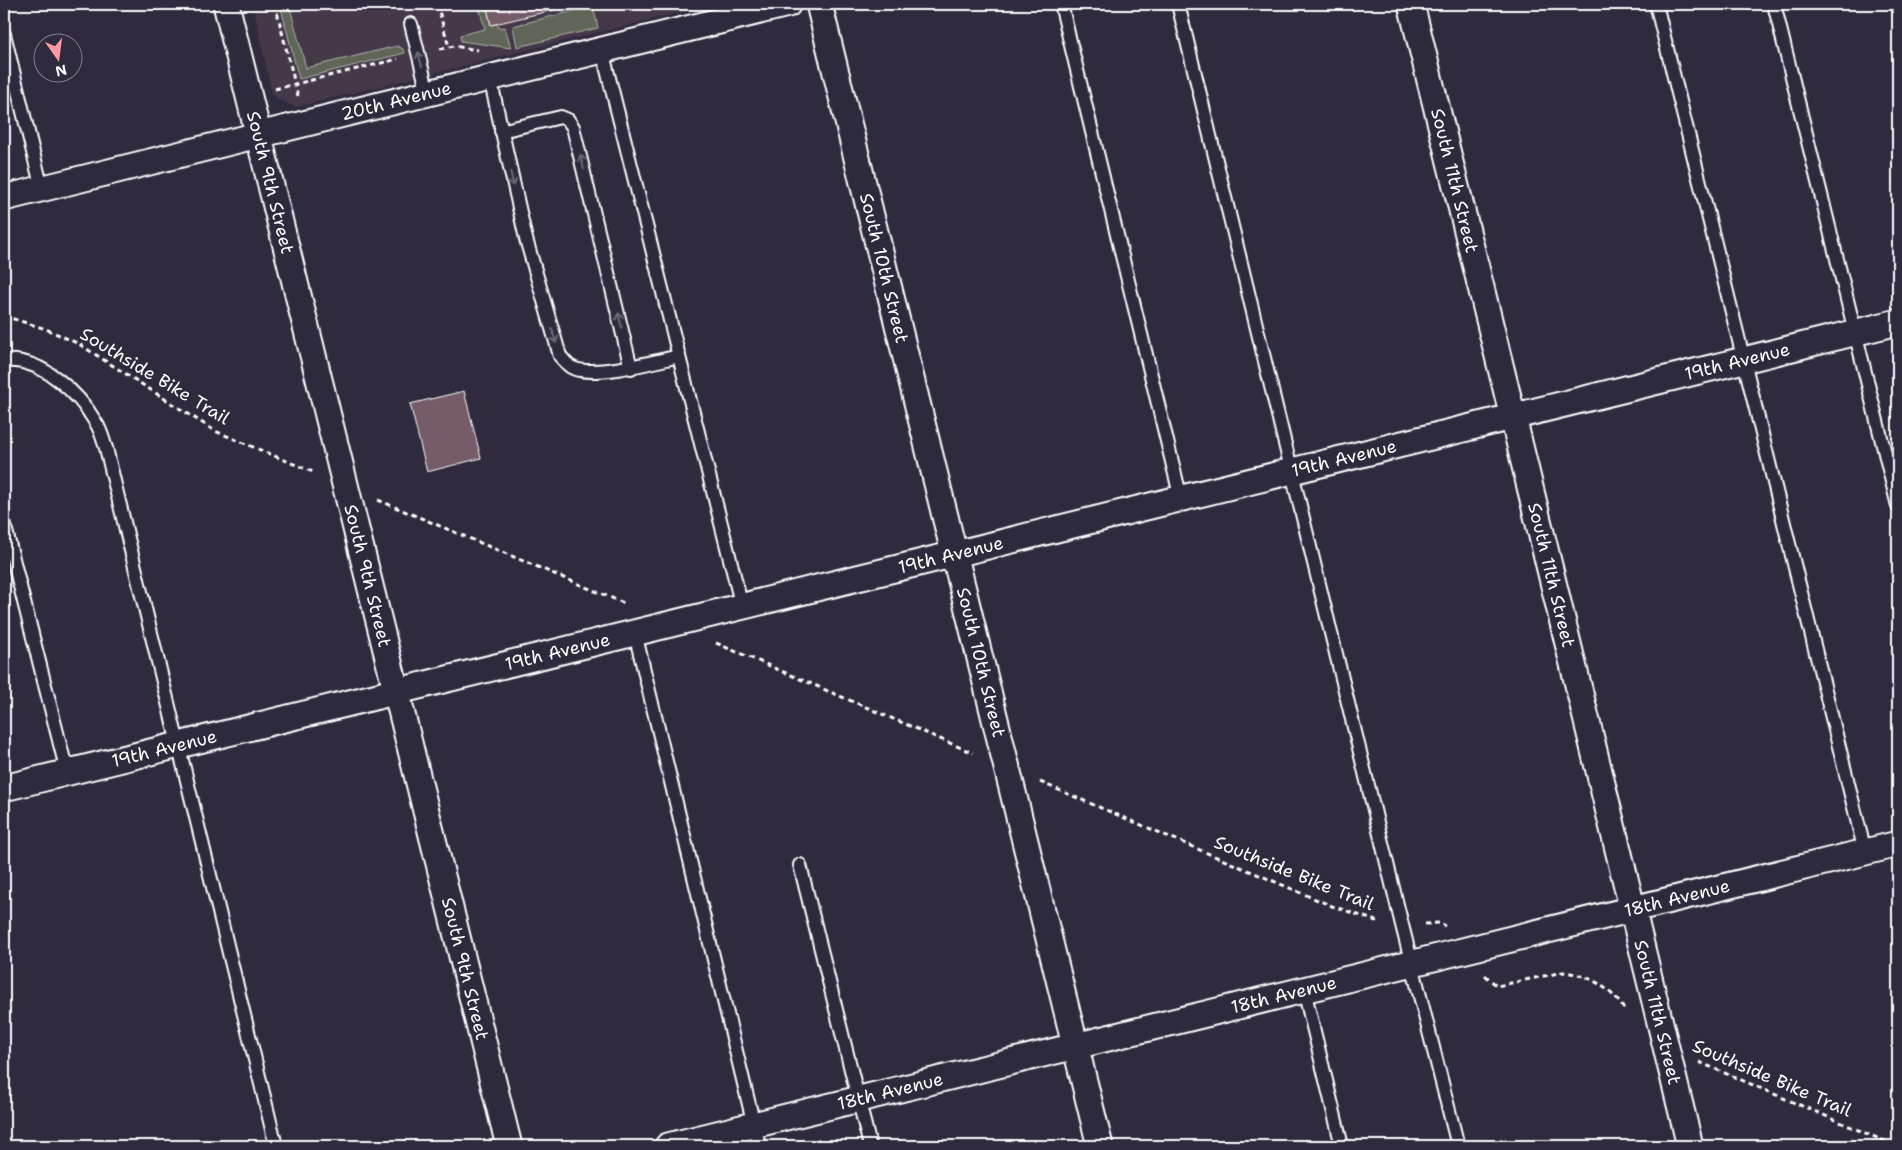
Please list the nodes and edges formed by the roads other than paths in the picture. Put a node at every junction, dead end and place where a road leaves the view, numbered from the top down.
1 (226, 4) edge
2 (788, 4) edge
3 (819, 4) edge
4 (1061, 4) edge
5 (1178, 4) edge
6 (1411, 4) edge
7 (1656, 4) edge
8 (1774, 4) edge
9 (411, 24) dead end
10 (4, 34) edge
11 (602, 50) junction
12 (490, 78) junction
13 (428, 93) junction
14 (502, 131) junction
15 (257, 135) junction
16 (42, 189) junction
17 (4, 198) edge
18 (1898, 322) edge
19 (1856, 333) junction
20 (679, 356) junction
21 (1744, 360) junction
22 (4, 361) edge
23 (631, 368) junction
24 (1514, 417) junction
25 (1291, 472) junction
26 (1180, 499) junction
27 (1898, 506) edge
28 (4, 522) edge
29 (955, 555) junction
30 (742, 607) junction
31 (634, 634) junction
32 (397, 692) junction
33 (178, 746) junction
34 (67, 772) junction
35 (4, 788) edge
36 (1898, 844) edge
37 (1865, 852) junction
38 (800, 865) dead end
39 (1633, 909) junction
40 (1412, 963) junction
41 (1304, 990) junction
42 (1076, 1046) junction
43 (859, 1099) junction
44 (757, 1136) edge
45 (276, 1146) edge
46 (510, 1146) edge
47 (668, 1146) edge
48 (870, 1146) edge
49 (1100, 1146) edge
50 (1342, 1146) edge
51 (1458, 1146) edge
52 (1690, 1146) edge

1 - 15 street, South 9th Street
2 - 11 street, 20th Avenue
3 - 29 street, South 10th Street
4 - 26 lane
5 - 25 lane
6 - 24 street, South 11th Street
7 - 21 lane
8 - 19 lane
13 -> 9 lane
10 - 16 lane
11 - 12 street, 20th Avenue
11 - 20 lane
12 - 13 street, 20th Avenue
12 - 14 lane
13 - 15 street, 20th Avenue
14 -> 23 lane
23 -> 14 lane
15 - 16 street, 20th Avenue
15 - 32 street, South 9th Street
16 - 17 street, 20th Avenue
18 - 19 street, 19th Avenue
19 - 21 street, 19th Avenue
19 - 27 lane
20 - 23 lane
20 - 30 lane
21 - 24 street, 19th Avenue
21 - 37 lane
22 - 33 lane
24 - 25 street, 19th Avenue
24 - 39 street, South 11th Street
25 - 26 street, 19th Avenue
25 - 40 lane
26 - 29 street, 19th Avenue
28 - 34 lane
29 - 30 street, 19th Avenue
29 - 42 street, South 10th Street
30 - 31 street, 19th Avenue
31 - 32 street, 19th Avenue
31 - 44 lane
32 - 33 street, 19th Avenue
32 - 46 street, South 9th Street
33 - 34 street, 19th Avenue
33 - 45 lane
34 - 35 street, 19th Avenue
36 - 37 street, 18th Avenue
37 - 39 street, 18th Avenue
38 - 43 lane
39 - 40 street, 18th Avenue
39 - 52 street, South 11th Street
40 - 41 street, 18th Avenue
40 - 51 lane
41 - 42 street, 18th Avenue
41 - 50 lane
42 - 43 street, 18th Avenue
42 - 49 street, South 10th Street
43 - 44 street, 18th Avenue
43 - 48 lane
44 - 47 street, 18th Avenue

